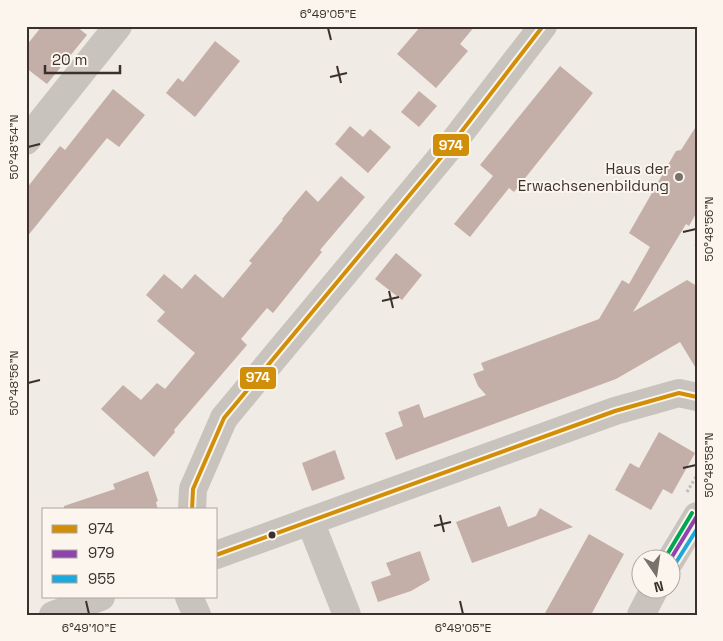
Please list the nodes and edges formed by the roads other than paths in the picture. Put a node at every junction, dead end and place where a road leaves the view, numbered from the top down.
1 (118, 26) edge
2 (542, 26) edge
3 (26, 141) edge
4 (697, 398) edge
5 (192, 508) edge
6 (697, 516) edge
7 (310, 521) junction
8 (678, 548) edge
9 (218, 554) edge
10 (98, 598) edge
11 (189, 598) edge
12 (650, 598) edge
13 (53, 615) edge
14 (197, 615) edge
15 (347, 615) edge
16 (641, 615) edge

1 - 3 street
2 - 5 street
4 - 7 street
6 - 8 street
7 - 9 street
7 - 15 street
10 - 13 street
11 - 14 street
12 - 16 street

